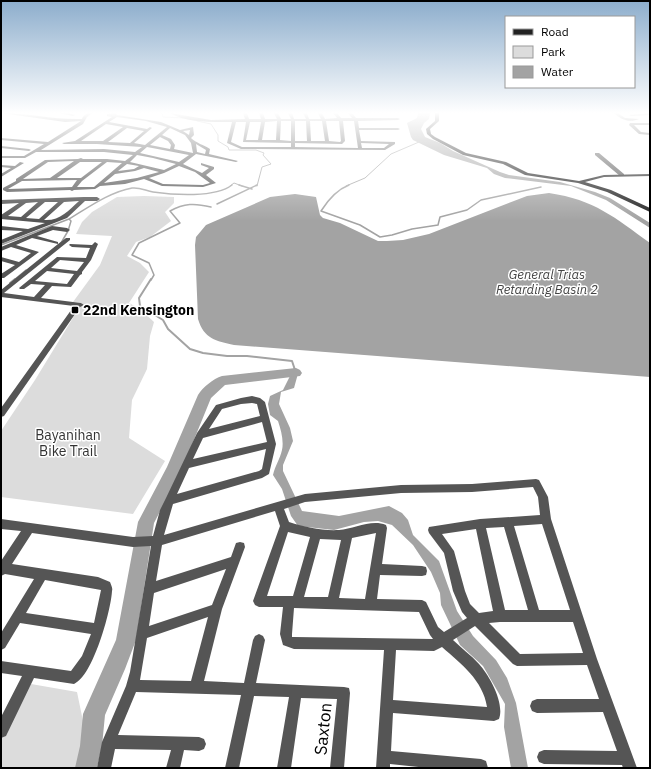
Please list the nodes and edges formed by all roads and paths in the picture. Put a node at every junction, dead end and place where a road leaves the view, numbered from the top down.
1 (16, 149) edge
2 (36, 149) edge
3 (142, 149) edge
4 (172, 149) edge
5 (194, 149) edge
6 (207, 149) edge
7 (288, 149) edge
8 (294, 149) joint
9 (360, 149) joint
10 (385, 149) edge
11 (455, 149) edge
12 (92, 150) junction
13 (32, 151) junction
14 (136, 153) junction
15 (194, 154) junction
16 (207, 154) junction
17 (597, 154) dead end
18 (1, 157) edge
19 (71, 159) junction
20 (80, 159) junction
21 (22, 160) junction
22 (101, 160) junction
23 (107, 160) junction
24 (237, 160) dead end
25 (208, 161) dead end
26 (128, 162) junction
27 (181, 164) junction
28 (203, 164) junction
29 (16, 166) junction
30 (144, 166) junction
31 (3, 167) edge
32 (194, 170) junction
33 (162, 172) junction
34 (114, 174) junction
35 (203, 175) junction
36 (622, 175) junction
37 (650, 175) edge
38 (1, 176) edge
39 (145, 178) junction
40 (52, 179) junction
41 (74, 179) junction
42 (18, 180) junction
43 (43, 180) junction
44 (81, 180) junction
45 (579, 182) junction
46 (112, 184) junction
47 (99, 185) junction
48 (91, 189) junction
49 (3, 190) edge
50 (72, 190) junction
51 (84, 199) junction
52 (97, 199) dead end
53 (44, 200) junction
54 (63, 200) junction
55 (25, 201) junction
56 (2, 202) edge
57 (650, 210) edge
58 (3, 217) edge
59 (23, 218) junction
60 (41, 220) junction
61 (52, 222) junction
62 (1, 228) edge
63 (66, 230) dead end
64 (30, 233) junction
65 (68, 238) dead end
66 (2, 241) edge
67 (56, 243) dead end
68 (9, 245) junction
69 (72, 245) dead end
70 (1, 249) edge
71 (1, 259) edge
72 (88, 260) junction
73 (20, 264) junction
74 (46, 269) junction
75 (80, 273) junction
76 (1, 276) edge
77 (30, 282) junction
78 (50, 284) junction
79 (22, 288) dead end
80 (1, 294) edge
81 (35, 300) junction
82 (1, 414) edge
83 (266, 418) junction
84 (200, 435) junction
85 (272, 444) junction
86 (186, 465) junction
87 (169, 501) junction
88 (281, 506) junction
89 (546, 519) junction
90 (508, 523) junction
91 (1, 524) edge
92 (480, 524) junction
93 (285, 526) junction
94 (29, 528) junction
95 (348, 534) junction
96 (316, 535) junction
97 (155, 542) junction
98 (240, 547) dead end
99 (235, 561) junction
100 (2, 570) edge
101 (375, 570) junction
102 (422, 571) dead end
103 (42, 575) junction
104 (149, 589) junction
105 (293, 602) junction
106 (332, 604) junction
107 (370, 605) junction
108 (216, 609) junction
109 (535, 615) junction
110 (500, 616) junction
111 (578, 616) junction
112 (17, 617) junction
113 (471, 622) junction
114 (97, 630) junction
115 (142, 634) junction
116 (448, 637) junction
117 (259, 640) dead end
118 (1, 644) edge
119 (390, 645) junction
120 (591, 659) junction
121 (1, 667) edge
122 (31, 672) junction
123 (132, 686) junction
124 (196, 687) junction
125 (249, 689) junction
126 (296, 691) junction
127 (606, 705) junction
128 (386, 706) junction
129 (537, 706) dead end
130 (1, 731) edge
131 (108, 742) junction
132 (179, 744) junction
133 (199, 744) dead end
134 (544, 757) dead end
135 (384, 762) edge
136 (628, 763) edge
137 (104, 768) edge
138 (173, 768) edge
139 (232, 768) edge
140 (284, 768) edge
141 (337, 768) edge
142 (481, 768) edge

1 - 13 street
2 - 13 street
3 - 14 street
4 - 15 street
5 - 15 street
6 - 16 street
7 - 8 street
8 - 9 street
9 - 10 street
11 - 45 street
12 - 13 street
12 - 14 street
12 - 20 street
13 - 21 street
14 - 26 street
14 - 27 street
15 - 16 street
15 - 27 street
16 - 24 street
17 - 36 street
18 - 21 street
19 - 20 street
19 - 42 street
19 - 43 street
20 - 22 street
20 - 40 street
21 - 29 street
22 - 23 street
22 - 41 street
23 - 26 street
23 - 44 street
25 - 28 street
26 - 30 street
26 - 34 street
27 - 32 street
27 - 33 street
28 - 32 street
28 - 35 street
29 - 31 street
29 - 38 street
30 - 33 street
30 - 34 street
32 - 35 street
33 - 39 street
34 - 47 street
35 - 39 street
36 - 37 street
36 - 45 street
39 - 46 street
40 - 41 street
40 - 43 street
41 - 44 street
42 - 43 street
42 - 49 street
44 - 50 street
45 - 57 street
46 - 47 street
46 - 48 street
47 - 48 street
48 - 50 street
49 - 50 street
51 - 52 street
51 - 54 street
51 - 61 street
53 - 54 street
53 - 55 street
53 - 59 street
54 - 60 street
55 - 56 street
55 - 58 street
58 - 59 street
59 - 60 street
60 - 61 street
61 - 64 street
62 - 64 street
63 - 64 street
64 - 66 street
64 - 67 street
64 - 68 street
65 - 80 street
68 - 70 street
68 - 73 street
69 - 72 street
71 - 73 street
72 - 74 street
72 - 75 street
73 - 76 street
74 - 75 street
74 - 77 street
75 - 78 street
77 - 78 street
77 - 79 street
78 - 81 street
80 - 81 street
81 - 82 street
83 - 84 street
83 - 84 street
83 - 85 street
84 - 86 street
85 - 86 street
85 - 87 street
86 - 87 street
87 - 97 street
88 - 89 street
88 - 93 street
88 - 97 street
89 - 90 street
89 - 111 street
90 - 92 street
90 - 109 street
91 - 94 street
92 - 110 street
92 - 113 street
93 - 96 street
93 - 105 street
94 - 97 street
94 - 100 street
95 - 96 street
95 - 101 street
95 - 106 street
96 - 105 street
97 - 104 street
98 - 99 street
99 - 104 street
99 - 108 street
100 - 103 street
101 - 102 street
101 - 107 street
103 - 112 street
103 - 114 street
104 - 115 street
105 - 106 street
105 - 119 street
106 - 107 street
107 - 116 street
108 - 115 street
108 - 124 street
109 - 110 street
109 - 111 street
110 - 113 street
111 - 120 street
112 - 114 street
112 - 118 street
113 - 116 street
113 - 120 street
114 - 122 street
115 - 123 street
116 - 119 street
116 - 128 street
117 - 125 street
119 - 128 street
120 - 127 street
121 - 122 street
122 - 130 street
123 - 124 street
123 - 131 street
124 - 125 street
125 - 126 street
125 - 139 street
126 - 140 street
126 - 141 street, Saxton
127 - 129 street
127 - 136 street
128 - 135 street
131 - 132 street
131 - 137 street
132 - 133 street
132 - 138 street
134 - 136 street
135 - 142 street

